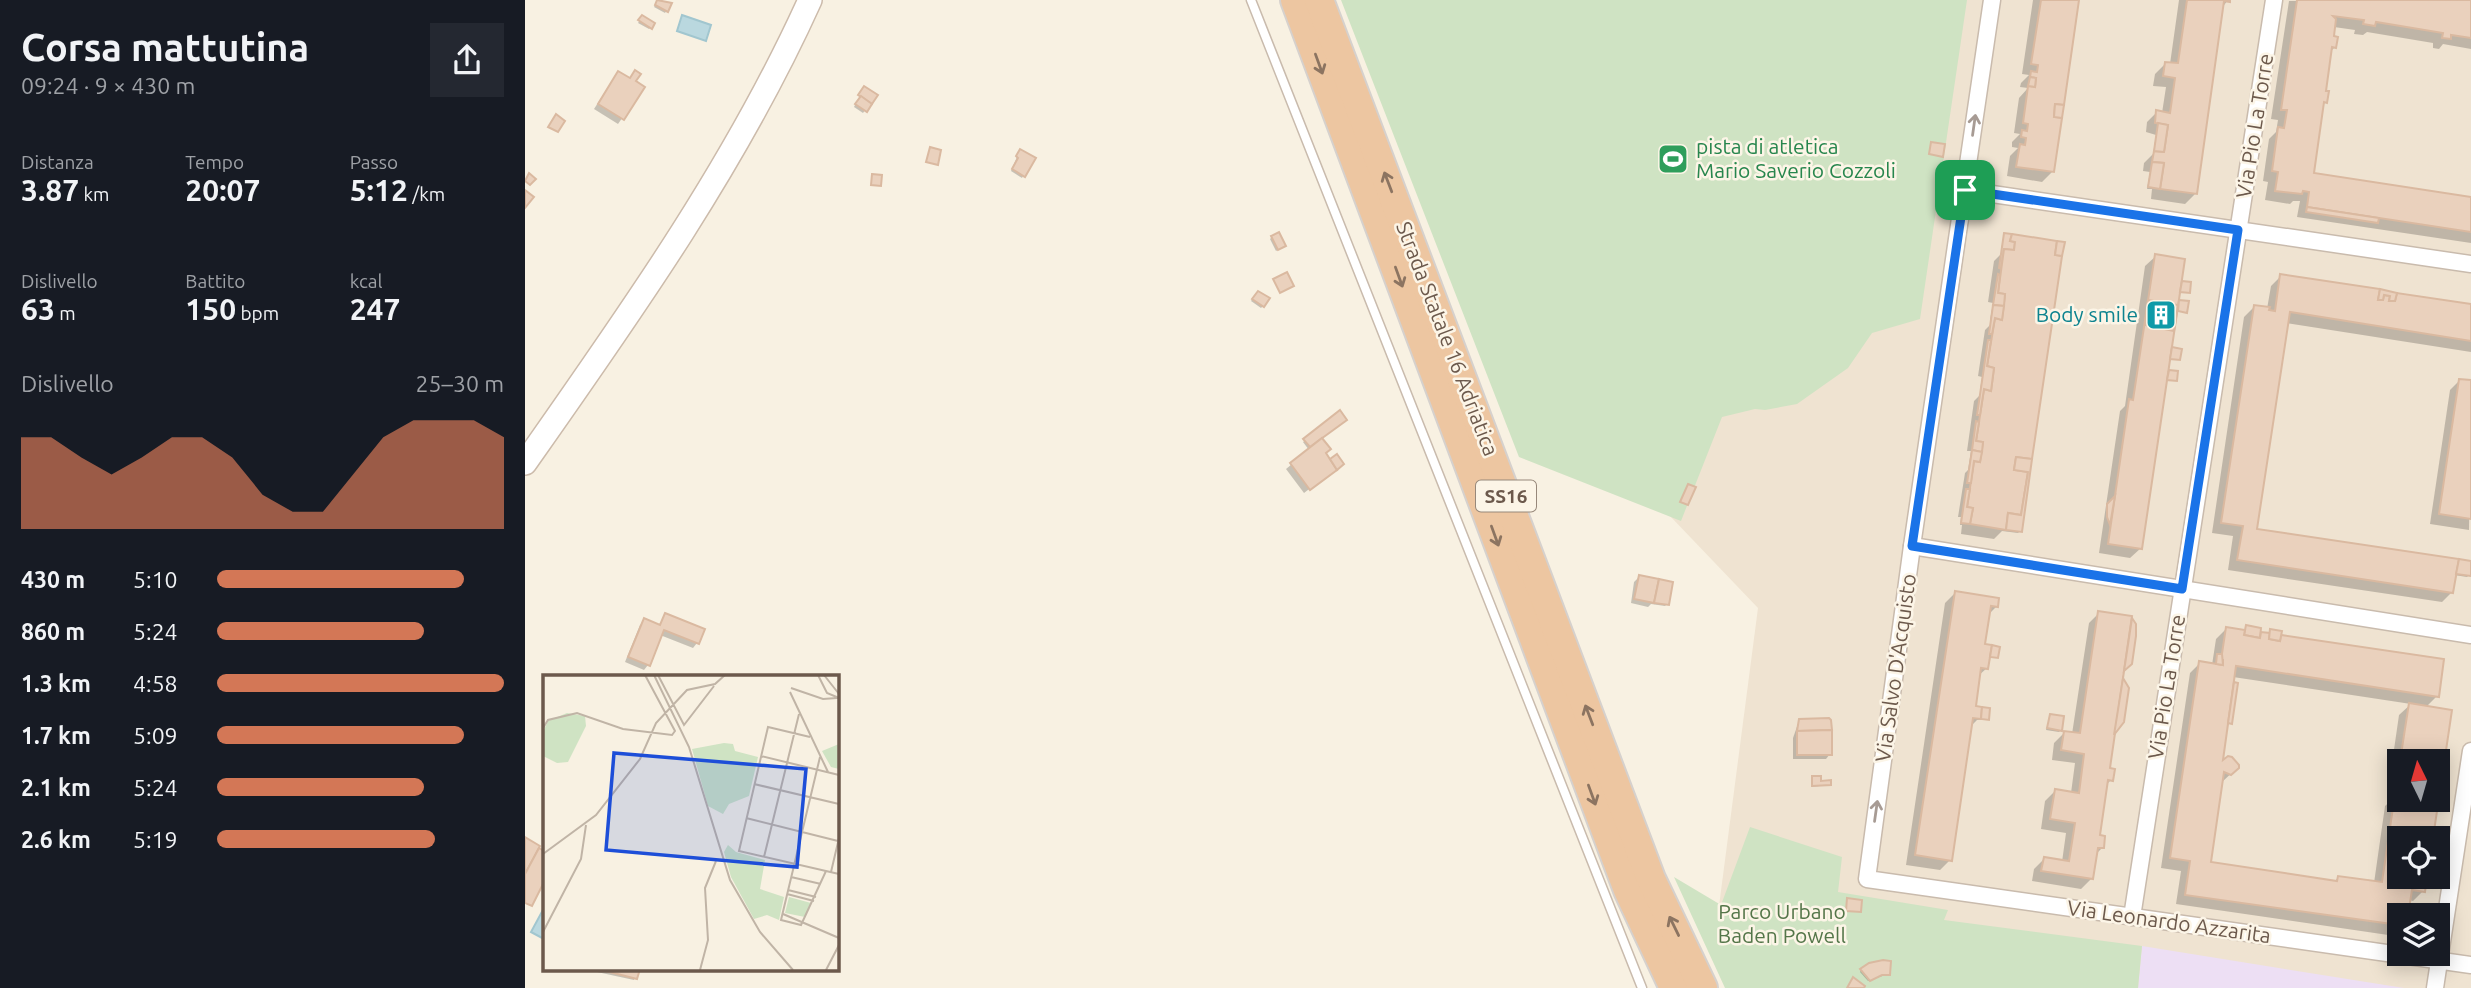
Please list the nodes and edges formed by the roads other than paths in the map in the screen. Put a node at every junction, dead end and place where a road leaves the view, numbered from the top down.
1 (810, 0) edge
2 (1251, 0) edge
3 (1295, 0) edge
4 (1319, 0) edge
5 (1993, 0) edge
6 (2274, 0) edge
7 (1965, 190) junction
8 (2238, 230) junction
9 (2471, 264) edge
10 (525, 463) edge
11 (1912, 546) junction
12 (2182, 589) junction
13 (2471, 635) edge
14 (2471, 751) edge
15 (1867, 879) joint
16 (2448, 903) edge
17 (2131, 917) junction
18 (2387, 954) edge
19 (2450, 962) edge
20 (2471, 965) edge
21 (2438, 966) edge
22 (1642, 988) edge
23 (1674, 988) edge
24 (1703, 988) edge
25 (2435, 988) edge

1 - 10 main road
2 - 22 lane
3 -> 23 highway, Strada Statale 16 Adriatica / SS16
24 -> 4 highway, Strada Statale 16 Adriatica / SS16
7 -> 5 street, Via Salvo D'Acquisto
6 - 8 street, Via Pio La Torre
7 - 8 street
7 - 11 street, Via Salvo D'Acquisto
8 - 9 street
8 - 12 street, Via Pio La Torre
11 - 12 street
15 -> 11 street, Via Salvo D'Acquisto
12 - 13 street
12 - 17 street, Via Pio La Torre
14 - 16 street
15 - 17 street, Via Leonardo Azzarita
17 - 18 street, Via Leonardo Azzarita
19 - 20 street, Via Leonardo Azzarita
21 - 25 street

